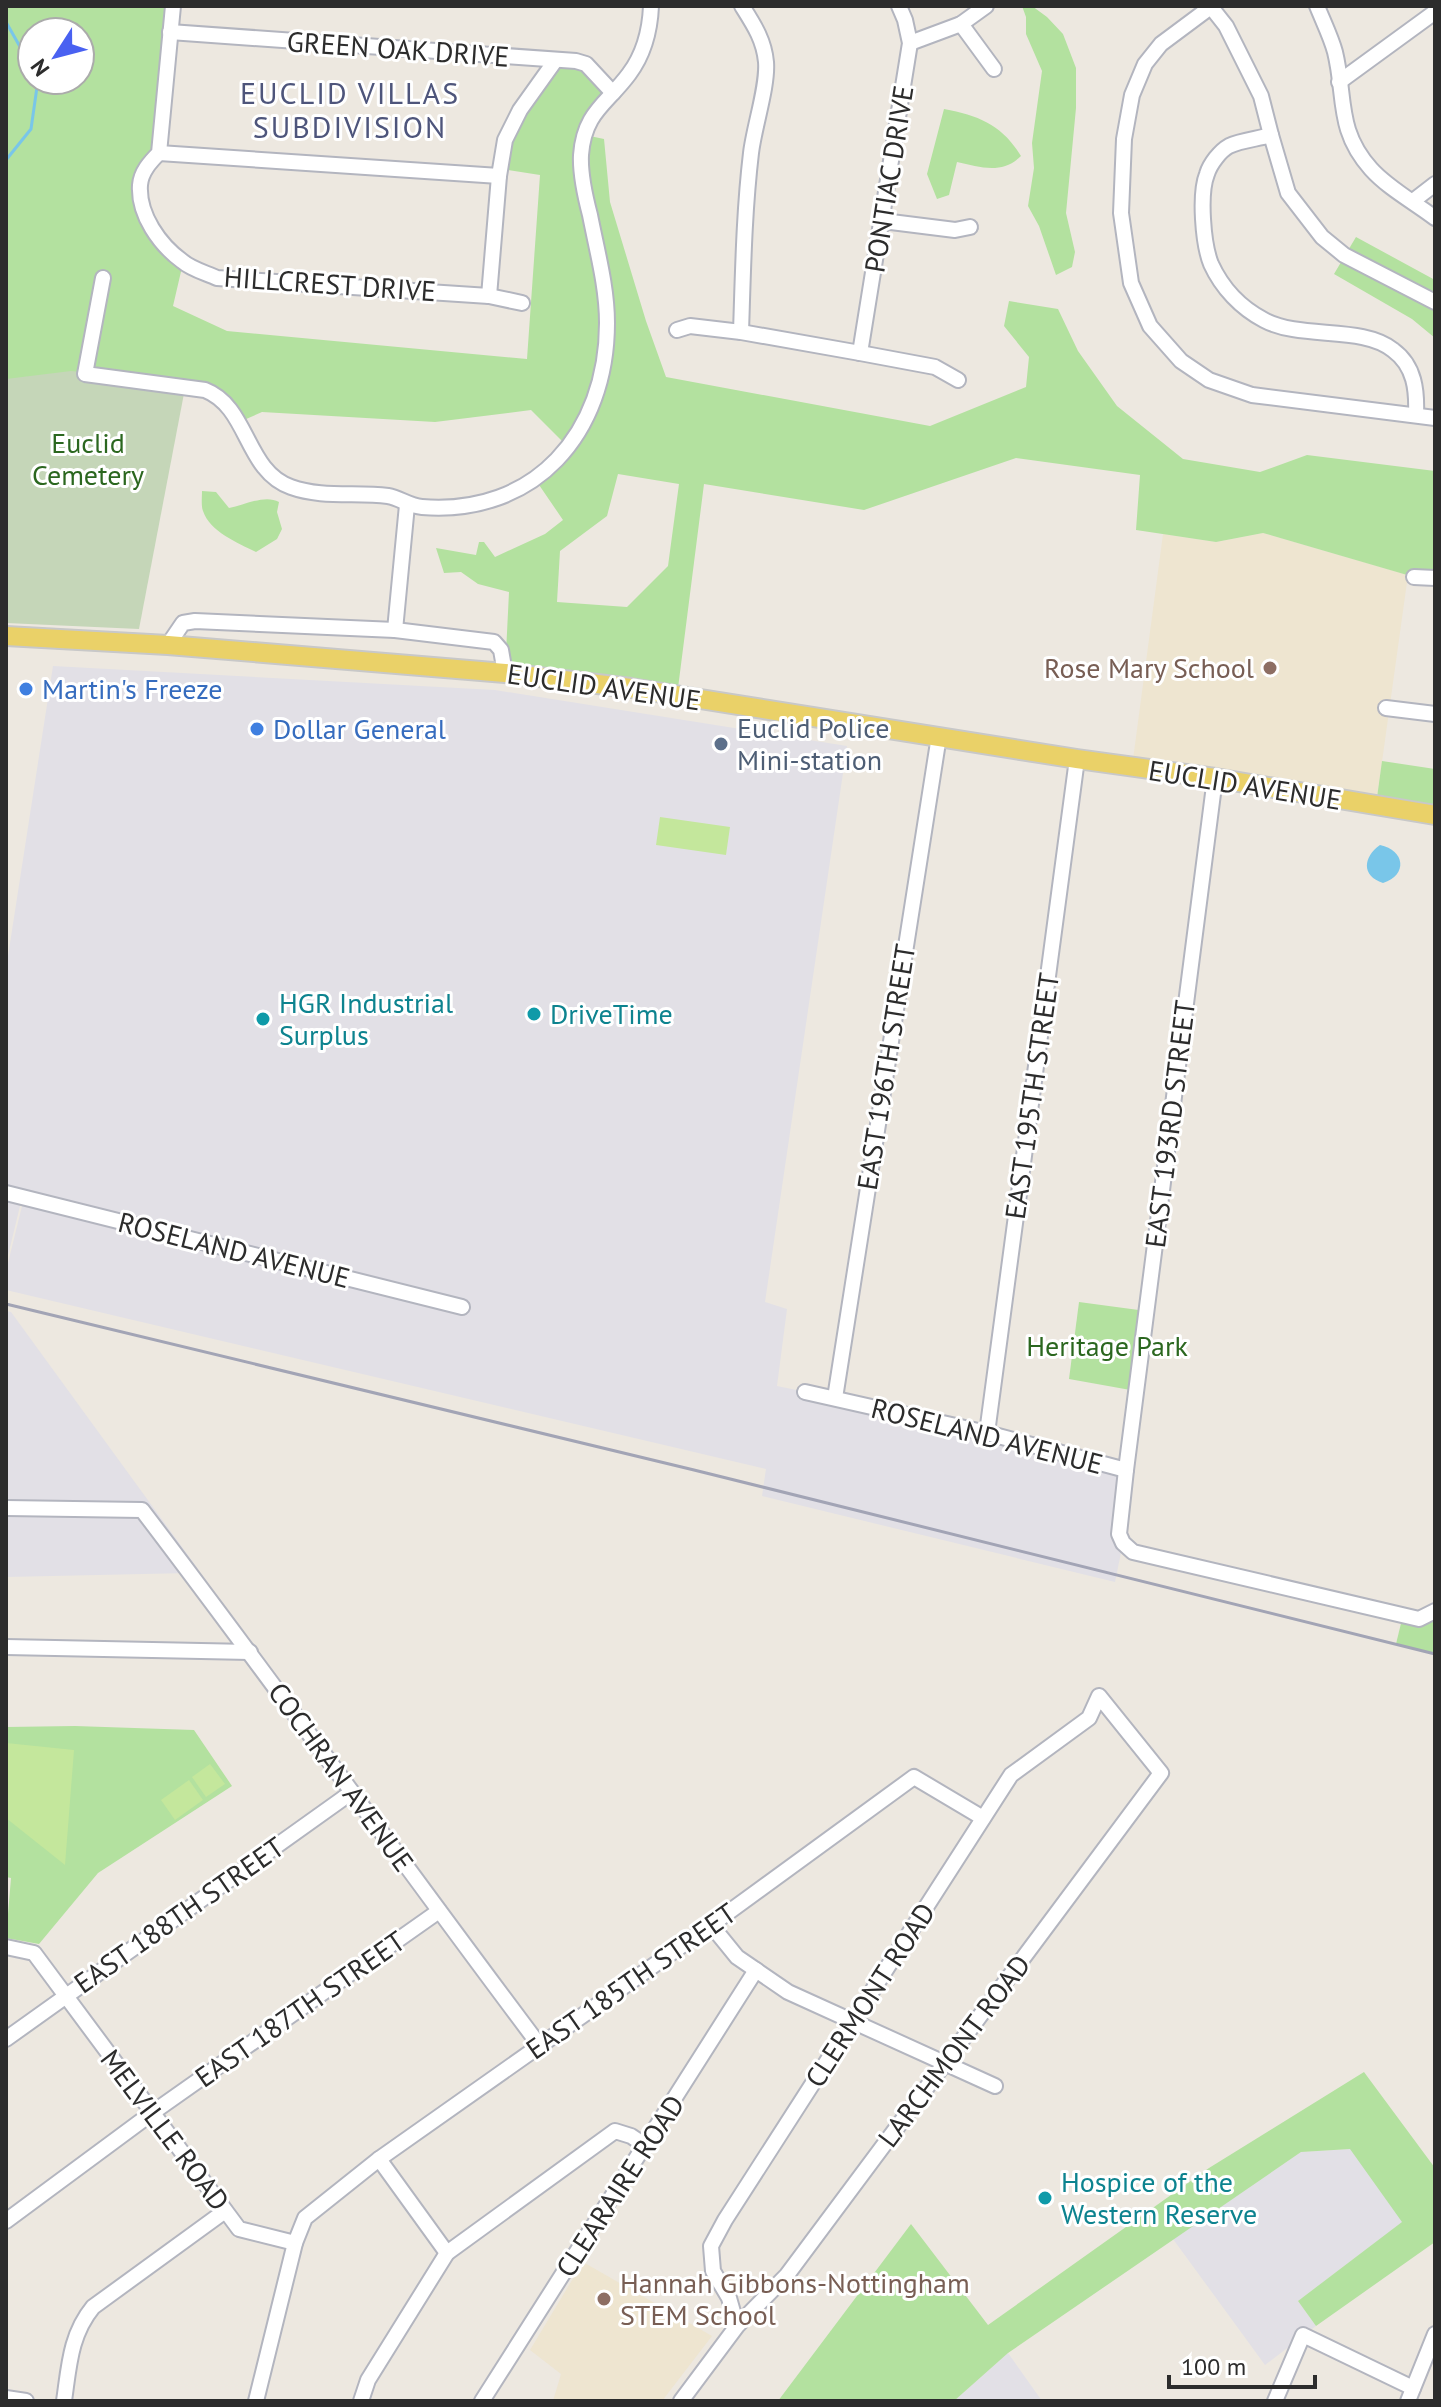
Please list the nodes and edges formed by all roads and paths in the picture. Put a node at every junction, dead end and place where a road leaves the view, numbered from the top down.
1 (173, 6) edge
2 (651, 6) edge
3 (742, 6) edge
4 (899, 6) edge
5 (986, 6) edge
6 (1211, 6) edge
7 (1317, 6) edge
8 (1435, 12) edge
9 (961, 24) junction
10 (170, 32) junction
11 (910, 43) junction
12 (555, 61) junction
13 (994, 69) dead end
14 (1339, 82) junction
15 (613, 93) junction
16 (1271, 135) junction
17 (159, 153) junction
18 (499, 176) junction
19 (1435, 184) edge
20 (1413, 201) junction
21 (1435, 218) edge
22 (883, 221) junction
23 (970, 227) dead end
24 (103, 278) dead end
25 (489, 296) junction
26 (1435, 302) edge
27 (522, 303) dead end
28 (677, 330) dead end
29 (741, 332) junction
30 (860, 353) junction
31 (958, 380) dead end
32 (1416, 415) junction
33 (1435, 418) edge
34 (407, 505) junction
35 (1414, 577) dead end
36 (1435, 578) edge
37 (395, 630) junction
38 (6, 636) edge
39 (168, 645) junction
40 (505, 673) junction
41 (1386, 708) dead end
42 (1435, 714) edge
43 (939, 736) junction
44 (1077, 759) junction
45 (1215, 778) junction
46 (1435, 815) edge
47 (6, 1193) edge
48 (462, 1307) dead end
49 (805, 1392) dead end
50 (835, 1398) junction
51 (987, 1433) junction
52 (1126, 1470) junction
53 (6, 1508) edge
54 (1435, 1611) edge
55 (6, 1647) edge
56 (250, 1652) junction
57 (1099, 1696) joint
58 (352, 1792) junction
59 (983, 1818) junction
60 (439, 1911) junction
61 (711, 1925) junction
62 (6, 1947) edge
63 (756, 1970) junction
64 (66, 1996) junction
65 (853, 2023) junction
66 (6, 2039) edge
67 (540, 2046) junction
68 (944, 2064) junction
69 (995, 2086) dead end
70 (152, 2113) junction
71 (646, 2146) junction
72 (379, 2159) junction
73 (225, 2211) junction
74 (6, 2221) edge
75 (295, 2243) junction
76 (447, 2253) junction
77 (737, 2326) junction
78 (1435, 2334) edge
79 (1411, 2395) edge
80 (6, 2398) edge
81 (26, 2401) edge
82 (64, 2401) edge
83 (256, 2401) edge
84 (361, 2401) edge
85 (482, 2401) edge
86 (681, 2401) edge
87 (1275, 2401) edge

1 - 10 street
2 - 15 street
3 - 29 street
4 - 11 street, PONTIAC DRIVE
5 - 9 street
6 - 16 street
6 - 32 street
7 - 14 street
8 - 14 street
9 - 11 street
9 - 13 street
10 - 12 street, GREEN OAK DRIVE
10 - 17 street
11 - 22 street, PONTIAC DRIVE
12 - 15 street, GREEN OAK DRIVE
12 - 18 street
14 - 20 street
15 - 34 street
16 - 26 street
16 - 32 street
17 - 18 street
17 - 25 street, HILLCREST DRIVE
18 - 25 street
19 - 20 street
20 - 21 street
22 - 23 street
22 - 30 street, PONTIAC DRIVE
24 - 34 street
25 - 27 street, HILLCREST DRIVE
28 - 29 street
29 - 30 street
30 - 31 street
32 - 33 street
34 - 37 street
35 - 36 street
37 - 39 street
37 - 40 street
38 - 39 main road, EUCLID AVENUE
39 - 40 main road, EUCLID AVENUE
40 - 43 main road, EUCLID AVENUE
41 - 42 street
43 - 44 main road, EUCLID AVENUE
43 - 50 street, EAST 196TH STREET
44 - 45 main road, EUCLID AVENUE
44 - 51 street, EAST 195TH STREET
45 - 46 main road, EUCLID AVENUE
45 - 52 street, EAST 193RD STREET
47 - 48 street, ROSELAND AVENUE
49 - 50 street, ROSELAND AVENUE
50 - 51 street, ROSELAND AVENUE
51 - 52 street, ROSELAND AVENUE
52 - 54 street, ROSELAND AVENUE
53 - 56 street, COCHRAN AVENUE
55 - 56 street
56 - 58 street, COCHRAN AVENUE
57 - 59 street, CLERMONT ROAD
57 - 68 street, LARCHMONT ROAD
58 - 60 street, COCHRAN AVENUE
58 - 64 street, EAST 188TH STREET
59 - 61 street, EAST 185TH STREET
59 - 65 street, CLERMONT ROAD
60 - 67 street, COCHRAN AVENUE
60 - 70 street, EAST 187TH STREET
61 - 63 street
61 - 67 street, EAST 185TH STREET
62 - 64 street, MELVILLE ROAD
63 - 65 street
63 - 71 street, CLEARAIRE ROAD
64 - 66 street, EAST 188TH STREET
64 - 70 street, MELVILLE ROAD
65 - 68 street
65 - 77 street, CLERMONT ROAD
67 - 72 street, EAST 185TH STREET
68 - 69 street
68 - 77 street, LARCHMONT ROAD
70 - 73 street, MELVILLE ROAD
70 - 74 street, EAST 187TH STREET
71 - 76 street
71 - 85 street, CLEARAIRE ROAD
72 - 75 street, EAST 185TH STREET
72 - 76 street
73 - 75 street, MELVILLE ROAD
73 - 82 street
75 - 83 street
76 - 84 street
77 - 86 street, LARCHMONT ROAD
78 - 79 street
79 - 87 street
80 - 81 street

